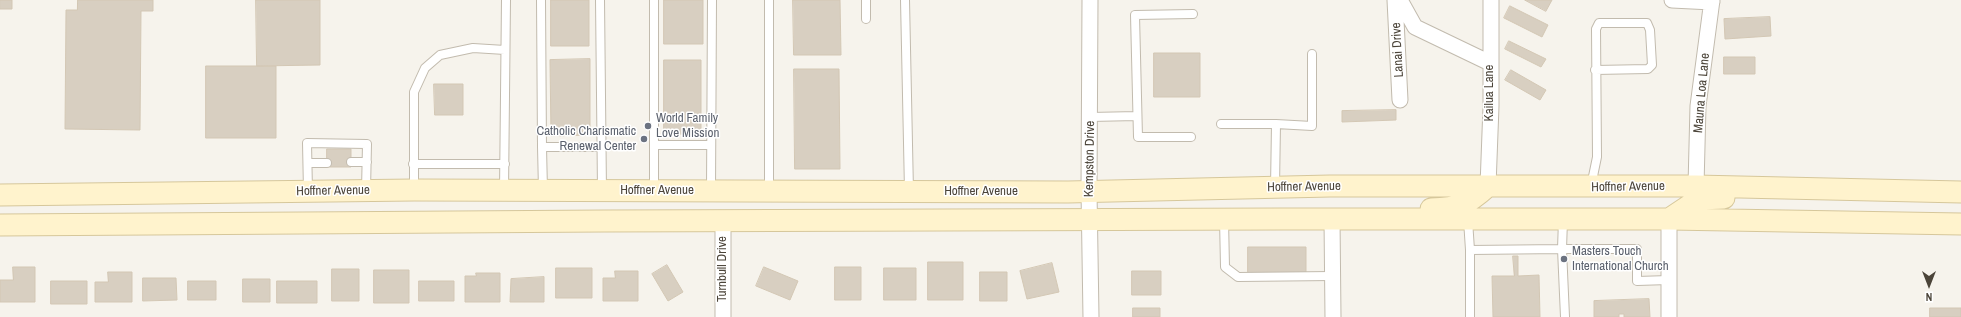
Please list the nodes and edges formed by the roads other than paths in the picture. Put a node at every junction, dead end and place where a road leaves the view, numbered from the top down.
1 (506, 0) edge
2 (541, 0) edge
3 (600, 0) edge
4 (654, 0) edge
5 (712, 0) edge
6 (769, 0) edge
7 (866, 0) edge
8 (906, 0) edge
9 (1090, 0) edge
10 (1395, 0) edge
11 (1400, 0) edge
12 (1491, 0) edge
13 (1672, 0) edge
14 (1712, 1) edge
15 (1193, 14) dead end
16 (866, 19) dead end
17 (505, 50) junction
18 (1312, 54) dead end
19 (1490, 63) junction
20 (1595, 70) junction
21 (1400, 100) dead end
22 (1090, 116) junction
23 (1137, 116) junction
24 (1221, 124) dead end
25 (1276, 124) junction
26 (1191, 137) dead end
27 (654, 145) junction
28 (711, 145) junction
29 (542, 147) junction
30 (602, 147) junction
31 (351, 162) dead end
32 (367, 162) junction
33 (308, 163) junction
34 (327, 163) dead end
35 (413, 164) junction
36 (505, 164) junction
37 (1488, 186) junction
38 (1696, 186) junction
39 (1275, 187) junction
40 (1591, 187) junction
41 (1847, 189) junction
42 (414, 190) junction
43 (543, 190) junction
44 (308, 191) junction
45 (366, 191) junction
46 (504, 191) junction
47 (602, 191) junction
48 (654, 191) junction
49 (711, 191) junction
50 (764, 191) junction
51 (909, 191) junction
52 (1089, 191) junction
53 (1961, 192) edge
54 (0, 195) edge
55 (1332, 219) junction
56 (1090, 220) junction
57 (1224, 220) junction
58 (1468, 220) junction
59 (1563, 220) junction
60 (1669, 220) junction
61 (550, 221) junction
62 (723, 221) junction
63 (1961, 224) edge
64 (0, 225) edge
65 (1562, 249) junction
66 (1470, 250) junction
67 (1332, 276) junction
68 (1669, 280) junction
69 (723, 317) edge
70 (1091, 317) edge
71 (1333, 317) edge
72 (1470, 317) edge
73 (1565, 317) edge
74 (1669, 317) edge

1 - 17 lane
2 - 29 lane
3 - 30 lane
4 - 27 lane
5 - 28 lane
6 - 50 lane
7 - 16 lane
8 - 51 lane
9 - 22 street, Kempston Drive
10 - 21 street, Lanai Drive
11 - 19 street
12 - 19 street, Kailua Lane
13 - 14 street
14 - 38 street, Mauna Loa Lane
15 - 23 lane
17 - 35 lane
17 - 36 lane
18 - 25 lane
19 - 37 street, Kailua Lane
20 - 20 lane
20 - 40 lane
22 - 23 lane
22 - 52 street, Kempston Drive
23 - 26 lane
24 - 25 lane
25 - 39 lane
27 - 28 lane
27 - 48 lane
28 - 49 lane
29 - 30 lane
29 - 43 lane
30 - 47 lane
31 - 32 lane
32 - 33 lane
32 - 45 lane
33 - 34 lane
33 - 44 lane
35 - 36 lane
35 - 42 lane
36 - 46 lane
37 - 39 main road, Hoffner Avenue
37 - 40 main road, Hoffner Avenue
37 - 55 main road
38 - 40 main road, Hoffner Avenue
38 - 41 main road, Hoffner Avenue
39 - 52 main road, Hoffner Avenue
41 - 53 main road, Hoffner Avenue
41 - 60 main road
42 - 45 main road, Hoffner Avenue
42 - 46 main road, Hoffner Avenue
43 - 46 main road, Hoffner Avenue
43 - 47 main road, Hoffner Avenue
44 - 45 main road, Hoffner Avenue
44 - 54 main road, Hoffner Avenue
47 - 48 main road, Hoffner Avenue
48 - 49 main road, Hoffner Avenue
49 - 50 main road, Hoffner Avenue
50 - 51 main road, Hoffner Avenue
50 - 61 main road
51 - 52 main road, Hoffner Avenue
52 - 56 street, Kempston Drive
55 - 57 main road
55 - 58 main road
55 - 67 street
56 - 57 main road
56 - 62 main road
56 - 70 street, Kempston Drive
57 - 67 lane
58 - 59 main road
58 - 66 lane
59 - 60 main road
59 - 65 lane
60 - 63 main road
60 - 68 street
61 - 62 main road
61 - 64 main road
62 - 69 street, Turnbull Drive
65 - 66 lane
65 - 68 lane
65 - 73 lane
66 - 72 lane
67 - 71 street
68 - 74 street

